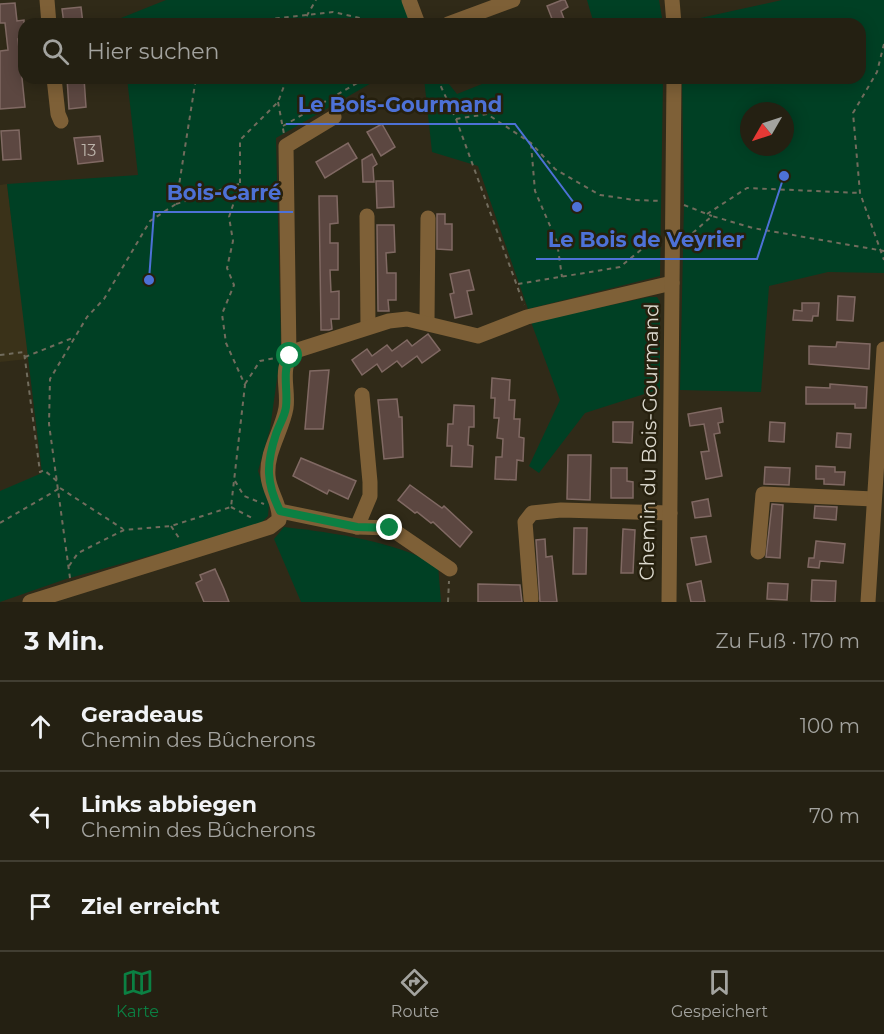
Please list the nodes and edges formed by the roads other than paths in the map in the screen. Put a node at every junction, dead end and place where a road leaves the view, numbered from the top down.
1 (47, 0) edge
2 (409, 0) edge
3 (513, 0) edge
4 (672, 0) edge
5 (48, 18) edge
6 (416, 18) edge
7 (464, 18) edge
8 (674, 18) edge
9 (55, 84) edge
10 (674, 84) edge
11 (334, 117) dead end
12 (61, 121) dead end
13 (367, 216) dead end
14 (428, 218) dead end
15 (672, 283) junction
16 (427, 322) junction
17 (368, 327) junction
18 (884, 350) edge
19 (290, 356) junction
20 (883, 370) edge
21 (362, 395) dead end
22 (882, 426) edge
23 (874, 499) junction
24 (280, 511) junction
25 (670, 513) junction
26 (357, 527) junction
27 (758, 552) dead end
28 (450, 568) road end
29 (531, 599) dead end
30 (30, 602) edge
31 (669, 602) edge
32 (868, 602) edge

1 - 5 street
2 - 6 street
3 - 7 street
4 - 8 street
9 - 12 street
10 - 15 street, Chemin du Bois-Gourmand
11 - 19 street
13 - 17 street
14 - 16 street
15 - 16 street
15 - 25 street, Chemin du Bois-Gourmand
16 - 17 street
17 - 19 street
18 - 20 street
19 - 24 street
20 - 22 street
21 - 26 street
22 - 23 street
23 - 27 street
23 - 32 street
24 - 26 street
24 - 30 street
25 - 29 street
25 - 31 street, Chemin du Bois-Gourmand
26 - 28 street

